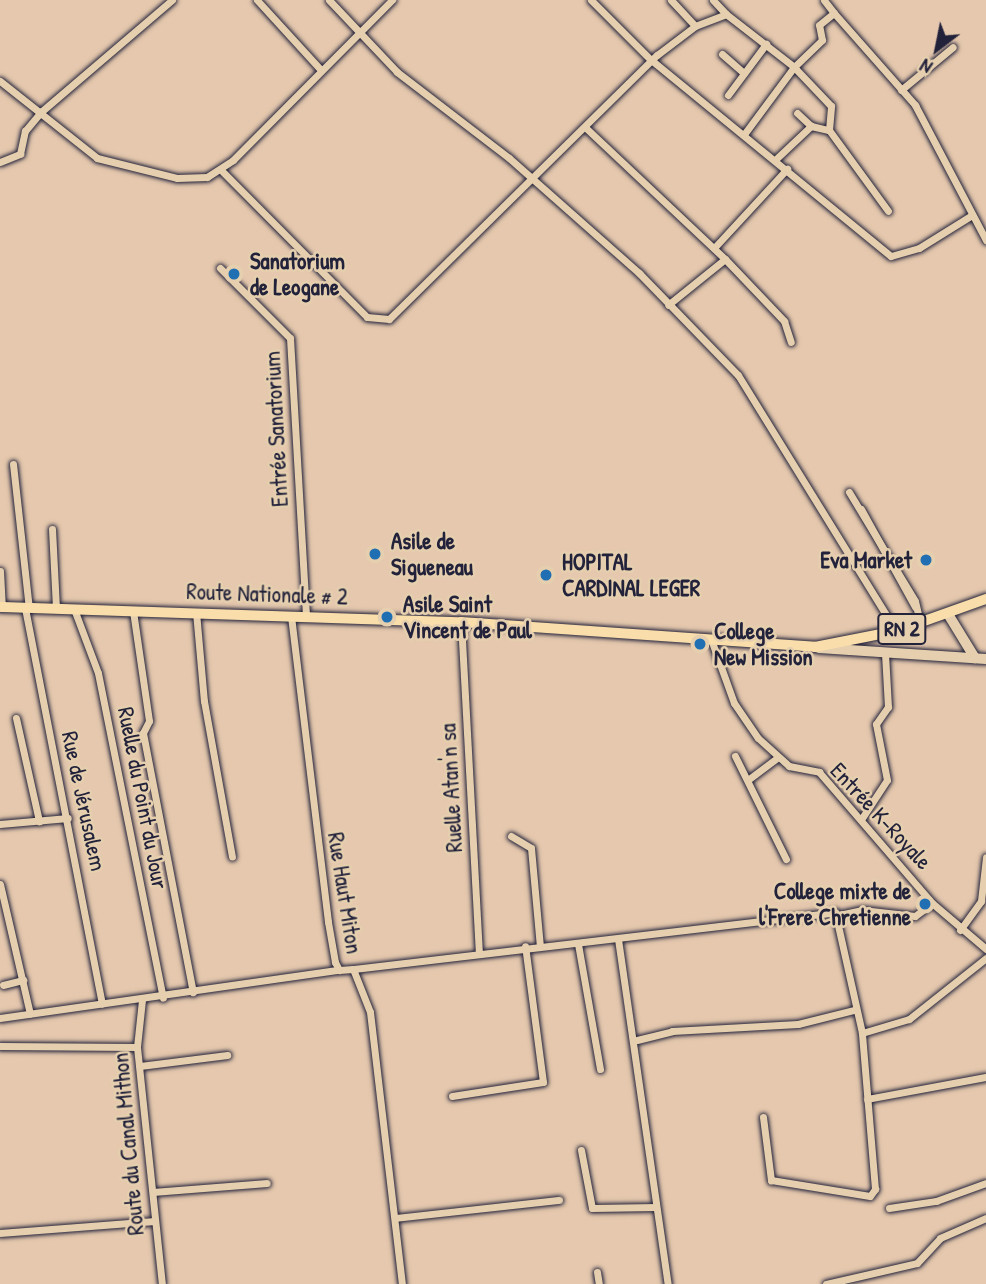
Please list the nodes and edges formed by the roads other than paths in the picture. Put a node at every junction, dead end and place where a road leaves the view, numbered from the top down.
1 (172, 0) edge
2 (257, 0) edge
3 (329, 0) edge
4 (392, 0) edge
5 (591, 0) edge
6 (671, 0) edge
7 (713, 0) edge
8 (824, 0) edge
9 (834, 13) junction
10 (726, 14) junction
11 (695, 26) junction
12 (356, 34) junction
13 (766, 44) junction
14 (953, 47) dead end
15 (722, 54) dead end
16 (654, 63) junction
17 (794, 67) junction
18 (321, 70) junction
19 (744, 73) junction
20 (0, 81) edge
21 (901, 90) junction
22 (728, 95) dead end
23 (42, 111) junction
24 (797, 113) dead end
25 (830, 116) junction
26 (814, 125) junction
27 (587, 129) junction
28 (829, 131) junction
29 (745, 133) junction
30 (777, 158) junction
31 (0, 162) edge
32 (787, 169) junction
33 (221, 170) junction
34 (530, 178) junction
35 (888, 211) dead end
36 (972, 215) junction
37 (986, 240) edge
38 (714, 248) junction
39 (725, 259) junction
40 (220, 268) dead end
41 (668, 305) junction
42 (791, 342) dead end
43 (13, 464) dead end
44 (849, 492) dead end
45 (52, 529) dead end
46 (0, 571) edge
47 (986, 599) edge
48 (1, 607) edge
49 (27, 608) junction
50 (56, 609) junction
51 (74, 609) junction
52 (133, 611) junction
53 (196, 612) junction
54 (948, 614) junction
55 (291, 616) junction
56 (306, 616) junction
57 (461, 622) junction
58 (920, 623) junction
59 (896, 631) junction
60 (712, 642) junction
61 (815, 648) junction
62 (885, 654) junction
63 (975, 658) junction
64 (986, 659) edge
65 (16, 718) dead end
66 (735, 756) dead end
67 (778, 758) junction
68 (749, 779) junction
69 (68, 818) junction
70 (862, 818) junction
71 (39, 821) junction
72 (0, 824) edge
73 (511, 836) dead end
74 (232, 857) dead end
75 (986, 857) edge
76 (786, 859) dead end
77 (985, 867) edge
78 (0, 884) edge
79 (983, 902) edge
80 (932, 903) junction
81 (839, 915) junction
82 (960, 930) junction
83 (618, 939) junction
84 (578, 944) junction
85 (524, 946) junction
86 (540, 946) junction
87 (986, 949) edge
88 (480, 952) junction
89 (986, 958) edge
90 (353, 969) junction
91 (340, 970) junction
92 (23, 980) junction
93 (3, 985) dead end
94 (193, 992) junction
95 (163, 998) junction
96 (142, 1000) junction
97 (102, 1004) junction
98 (854, 1010) junction
99 (30, 1014) junction
100 (0, 1018) edge
101 (862, 1033) junction
102 (637, 1040) junction
103 (0, 1046) edge
104 (137, 1047) junction
105 (227, 1055) dead end
106 (140, 1066) junction
107 (600, 1069) dead end
108 (986, 1077) edge
109 (452, 1096) dead end
110 (867, 1099) junction
111 (763, 1117) dead end
112 (581, 1150) dead end
113 (986, 1183) edge
114 (267, 1184) dead end
115 (153, 1192) junction
116 (559, 1199) dead end
117 (656, 1207) junction
118 (889, 1208) dead end
119 (396, 1218) junction
120 (986, 1218) edge
121 (155, 1221) junction
122 (0, 1233) edge
123 (597, 1272) dead end
124 (162, 1284) edge
125 (402, 1284) edge
126 (599, 1284) edge
127 (668, 1284) edge
128 (826, 1284) edge

1 - 23 street
2 - 18 street
3 - 12 street
4 - 12 street
5 - 16 street
6 - 11 street
7 - 10 street
8 - 9 street
9 - 17 street
9 - 21 street
10 - 11 street
10 - 13 street
11 - 16 street
12 - 18 street
12 - 34 street
13 - 17 street
13 - 19 street
14 - 21 street
15 - 19 street
16 - 27 street
16 - 29 street
17 - 25 street
17 - 29 street
18 - 33 street
19 - 22 street
20 - 23 street
21 - 36 street
23 - 31 street
23 - 33 street
24 - 26 street
25 - 26 street
25 - 28 street
26 - 28 street
26 - 30 street
27 - 34 street
27 - 38 street
28 - 35 street
29 - 30 street
30 - 32 street
32 - 36 street
32 - 38 street
33 - 34 street
34 - 41 street
36 - 37 street
38 - 39 street
39 - 41 street
39 - 42 street
40 - 56 street, Entrée Sanatorium
41 - 59 street
43 - 49 street, Rue de Jérusalem
44 - 58 street
45 - 50 street
46 - 48 street
47 - 54 main road, Route Nationale # 2 / RN 2
48 - 49 main road, Route Nationale # 2 / RN 2
49 - 50 main road, Route Nationale # 2 / RN 2
49 - 69 street, Rue de Jérusalem
50 - 51 main road, Route Nationale # 2 / RN 2
51 - 52 main road, Route Nationale # 2 / RN 2
51 - 95 street, Ruelle du Point du Jour
52 - 53 main road, Route Nationale # 2 / RN 2
52 - 94 street
53 - 55 main road, Route Nationale # 2 / RN 2
53 - 74 street
54 - 58 main road, Route Nationale # 2 / RN 2
54 - 63 main road
55 - 56 main road, Route Nationale # 2 / RN 2
55 - 91 street, Rue Haut Miton
56 - 57 main road, Route Nationale # 2 / RN 2
57 - 60 main road, Route Nationale # 2 / RN 2
57 - 88 street, Ruelle Atan'n sa
58 - 59 main road, Route Nationale # 2 / RN 2
59 - 61 main road, Route Nationale # 2 / RN 2
60 - 61 main road, Route Nationale # 2 / RN 2
60 - 67 street
61 - 62 main road
62 - 63 main road
62 - 70 street
63 - 64 main road
65 - 71 street
66 - 68 street
67 - 68 street
67 - 70 street, Entrée K-Royale
68 - 76 street
69 - 71 street
69 - 97 street, Rue de Jérusalem
70 - 80 street, Entrée K-Royale
71 - 72 street
73 - 86 street
75 - 77 street
77 - 79 street
78 - 92 street
79 - 82 street
80 - 81 street
80 - 82 street, Entrée K-Royale
81 - 83 street
81 - 98 street
82 - 87 street, Entrée K-Royale
83 - 84 street
83 - 102 street
84 - 86 street
84 - 107 street
85 - 86 street
85 - 88 street
85 - 109 street
88 - 90 street
89 - 101 street
90 - 91 street, Rue Haut Miton
90 - 119 street, Rue Haut Miton
91 - 94 street
92 - 93 street
92 - 99 street
94 - 95 street
95 - 96 street
96 - 97 street
96 - 104 street, Route du Canal Mithon
97 - 99 street
98 - 101 street
98 - 102 street
99 - 100 street
101 - 110 street
102 - 117 street
103 - 104 street
104 - 106 street, Route du Canal Mithon
105 - 106 street
106 - 115 street, Route du Canal Mithon
108 - 110 street
110 - 111 street
112 - 117 street
113 - 118 street
114 - 115 street
115 - 121 street, Route du Canal Mithon
116 - 119 street
117 - 127 street
119 - 125 street, Rue Haut Miton
120 - 128 street
121 - 122 street
121 - 124 street, Route du Canal Mithon
123 - 126 street

